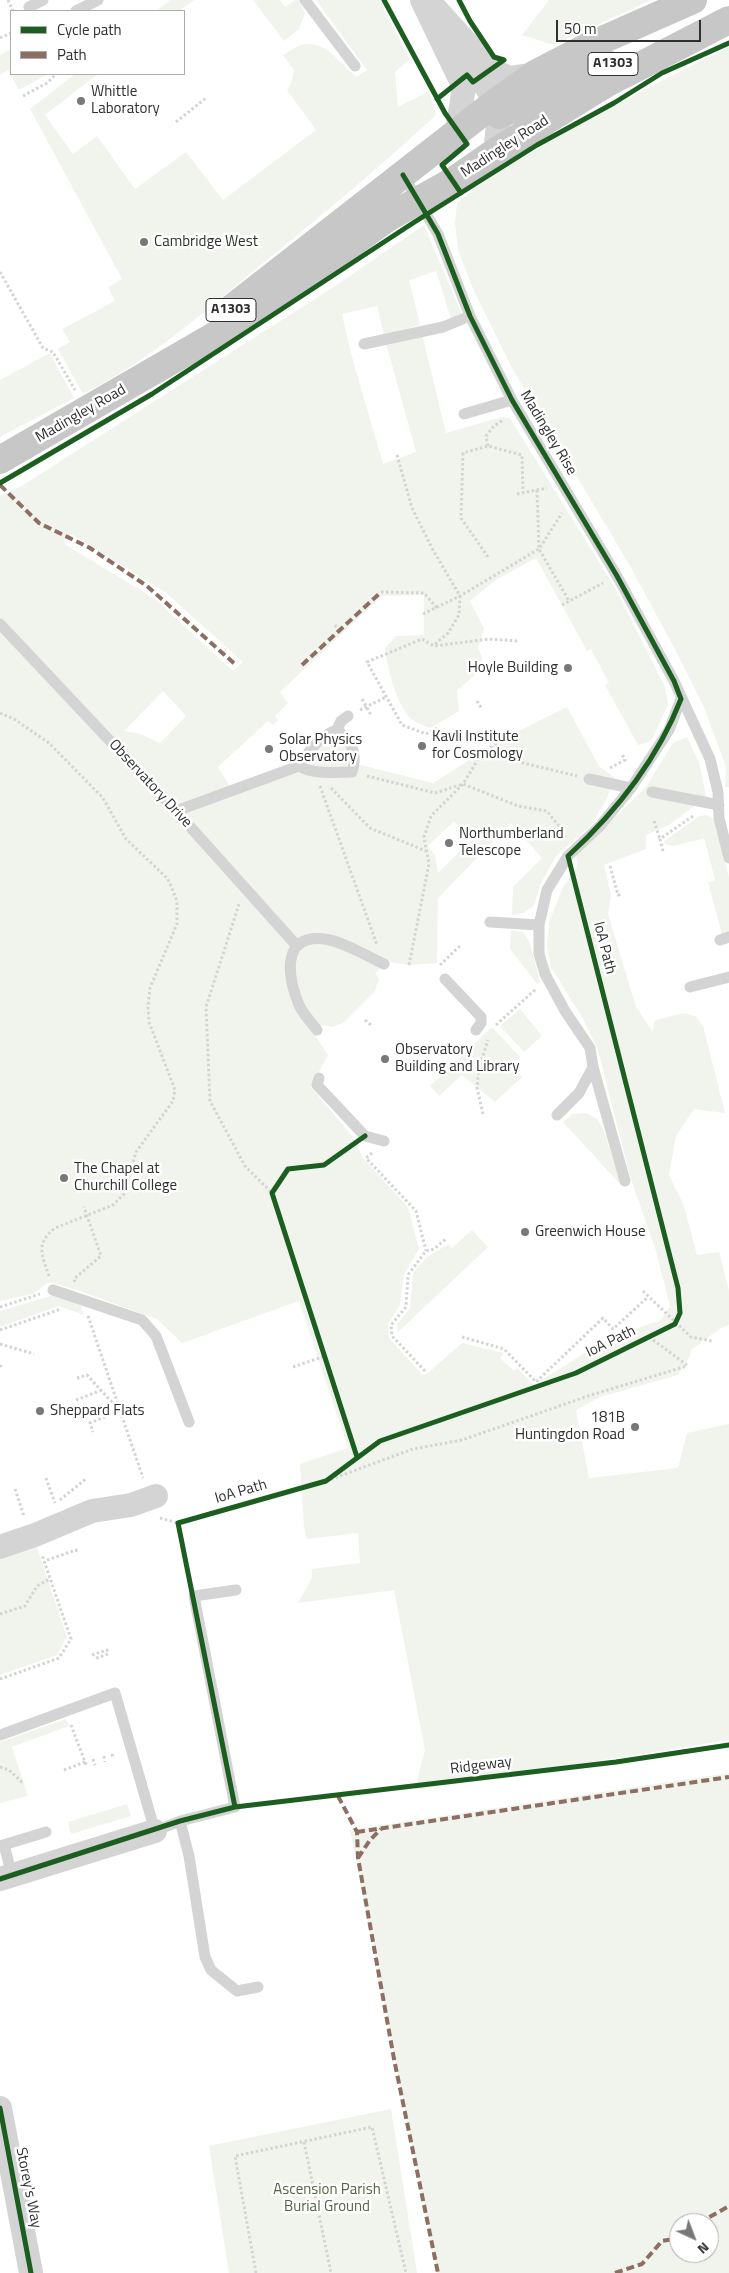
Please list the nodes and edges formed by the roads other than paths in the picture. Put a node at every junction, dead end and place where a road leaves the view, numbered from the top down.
1 (43, 0) edge
2 (98, 0) edge
3 (305, 0) edge
4 (422, 0) edge
5 (428, 0) edge
6 (693, 0) edge
7 (30, 6) edge
8 (78, 10) edge
9 (729, 14) edge
10 (729, 20) edge
11 (452, 29) junction
12 (355, 66) dead end
13 (535, 74) junction
14 (464, 87) junction
15 (494, 109) junction
16 (457, 132) junction
17 (495, 152) junction
18 (403, 175) junction
19 (420, 201) junction
20 (470, 316) junction
21 (364, 344) dead end
22 (162, 366) junction
23 (512, 400) junction
24 (464, 414) dead end
25 (0, 460) edge
26 (0, 624) edge
27 (681, 699) junction
28 (348, 716) road end
29 (337, 730) junction
30 (299, 766) junction
31 (589, 779) road end
32 (631, 788) junction
33 (652, 792) dead end
34 (724, 792) edge
35 (722, 810) edge
36 (176, 811) junction
37 (729, 858) edge
38 (490, 922) dead end
39 (539, 925) junction
40 (297, 946) junction
41 (384, 964) road end
42 (729, 977) edge
43 (445, 979) dead end
44 (690, 987) dead end
45 (479, 1027) road end
46 (317, 1030) dead end
47 (593, 1067) junction
48 (319, 1078) dead end
49 (557, 1115) dead end
50 (384, 1141) road end
51 (625, 1181) dead end
52 (53, 1290) road end
53 (189, 1422) dead end
54 (156, 1496) dead end
55 (0, 1547) edge
56 (236, 1590) dead end
57 (0, 1735) edge
58 (180, 1821) junction
59 (155, 1830) junction
60 (46, 1832) dead end
61 (2, 1846) edge
62 (6, 1877) edge
63 (258, 1987) dead end
64 (0, 2108) edge
65 (31, 2273) edge

1 - 7 lane
2 - 8 lane
3 - 12 lane
4 - 14 street
5 - 11 street
6 - 13 main road, Madingley Road / A1303
9 - 15 main road, A1303
10 - 17 main road, Madingley Road / A1303
11 - 13 street
11 - 15 street
13 - 15 main road, Madingley Road / A1303
14 - 15 street
14 - 16 street
15 - 16 main road, Madingley Road / A1303
15 - 17 street
16 - 18 main road, Madingley Road / A1303
17 - 19 main road, Madingley Road / A1303
18 - 19 lane, Madingley Rise
18 - 22 main road, Madingley Road / A1303
19 - 20 lane, Madingley Rise
19 - 22 main road, Madingley Road / A1303
20 - 21 lane
20 - 23 lane, Madingley Rise
22 - 25 main road, Madingley Road / A1303
23 - 24 lane
23 - 27 lane, Madingley Rise
26 - 36 lane, Observatory Drive
27 - 32 lane
27 - 34 lane, Madingley Rise
28 - 29 lane
29 - 30 lane
29 - 30 lane
30 - 36 lane
31 - 32 lane
32 - 39 lane
33 - 35 lane
34 - 35 lane, Madingley Rise
35 - 37 lane, Madingley Rise
36 - 40 lane, Observatory Drive
38 - 39 lane
39 - 47 lane
40 - 41 lane
40 - 46 lane
42 - 44 lane
43 - 45 lane
47 - 49 lane
47 - 51 lane
48 - 50 lane
52 - 53 lane
54 - 55 street
56 - 58 lane
57 - 59 lane
58 - 59 lane
58 - 63 lane
59 - 62 street
60 - 61 lane
61 - 62 lane
64 - 65 street, Storey's Way

